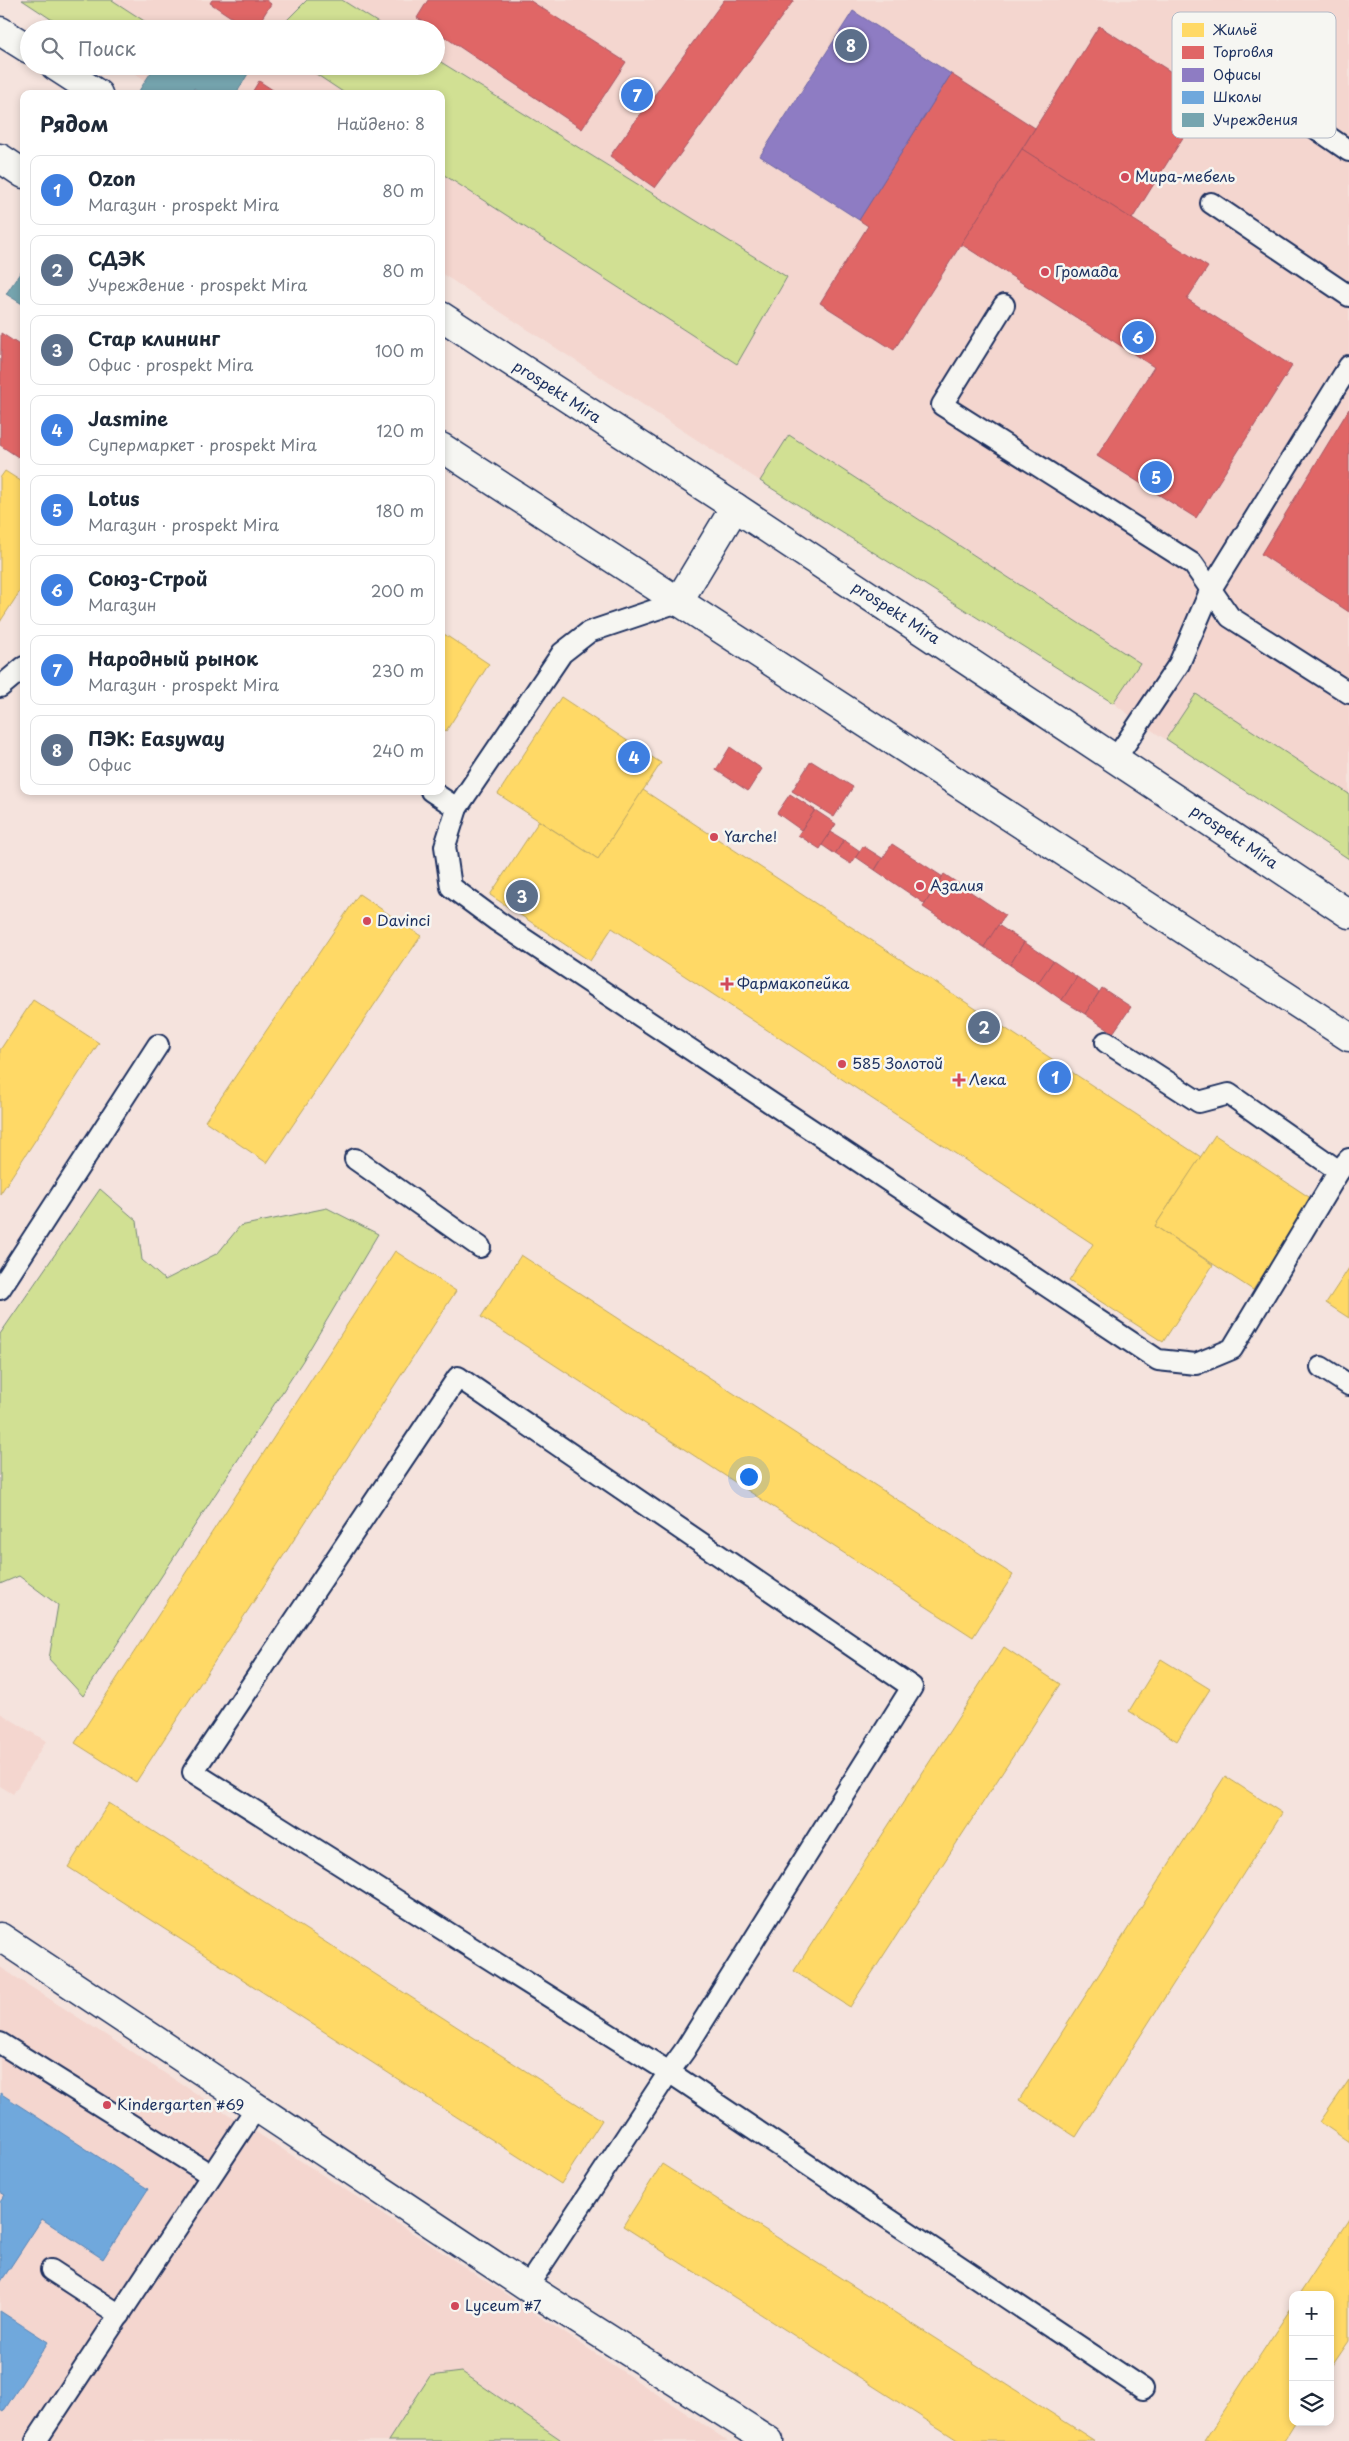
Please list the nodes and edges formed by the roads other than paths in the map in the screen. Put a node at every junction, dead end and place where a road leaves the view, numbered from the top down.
1 (0, 30) edge
2 (20, 43) edge
3 (69, 75) edge
4 (92, 90) edge
5 (1329, 138) edge
6 (1349, 152) edge
7 (0, 158) edge
8 (20, 171) edge
9 (1211, 203) dead end
10 (1349, 296) edge
11 (1004, 304) dead end
12 (445, 319) edge
13 (1349, 366) edge
14 (445, 450) edge
15 (735, 507) junction
16 (1211, 589) junction
17 (678, 602) junction
18 (20, 670) edge
19 (0, 687) edge
20 (1349, 693) edge
21 (1116, 758) junction
22 (436, 795) edge
23 (457, 808) junction
24 (1349, 914) edge
25 (1349, 1037) edge
26 (1106, 1042) dead end
27 (158, 1044) dead end
28 (355, 1159) dead end
29 (1344, 1165) edge
30 (480, 1247) dead end
31 (0, 1289) edge
32 (1321, 1367) dead end
33 (1349, 1385) edge
34 (0, 1937) edge
35 (0, 2043) edge
36 (669, 2072) junction
37 (256, 2108) junction
38 (212, 2175) junction
39 (51, 2270) dead end
40 (527, 2288) junction
41 (120, 2314) junction
42 (1143, 2389) dead end
43 (36, 2441) edge
44 (769, 2441) edge

1 - 2 main road
3 - 4 main road
5 - 6 lane
7 - 8 main road
9 - 10 lane
11 - 16 lane
12 - 15 main road, prospekt Mira
13 - 16 lane
14 - 17 main road
15 - 17 main road
15 - 21 main road, prospekt Mira
16 - 20 lane
16 - 21 lane
17 - 23 lane
17 - 25 main road
18 - 19 lane
21 - 24 main road, prospekt Mira
22 - 23 lane
23 - 29 lane
26 - 29 lane
27 - 31 lane
28 - 30 lane
32 - 33 lane
34 - 37 main road
35 - 38 lane
36 - 36 lane
36 - 40 lane
36 - 42 lane
37 - 38 lane
37 - 40 main road
38 - 41 lane
39 - 41 lane
40 - 44 main road
41 - 43 lane

